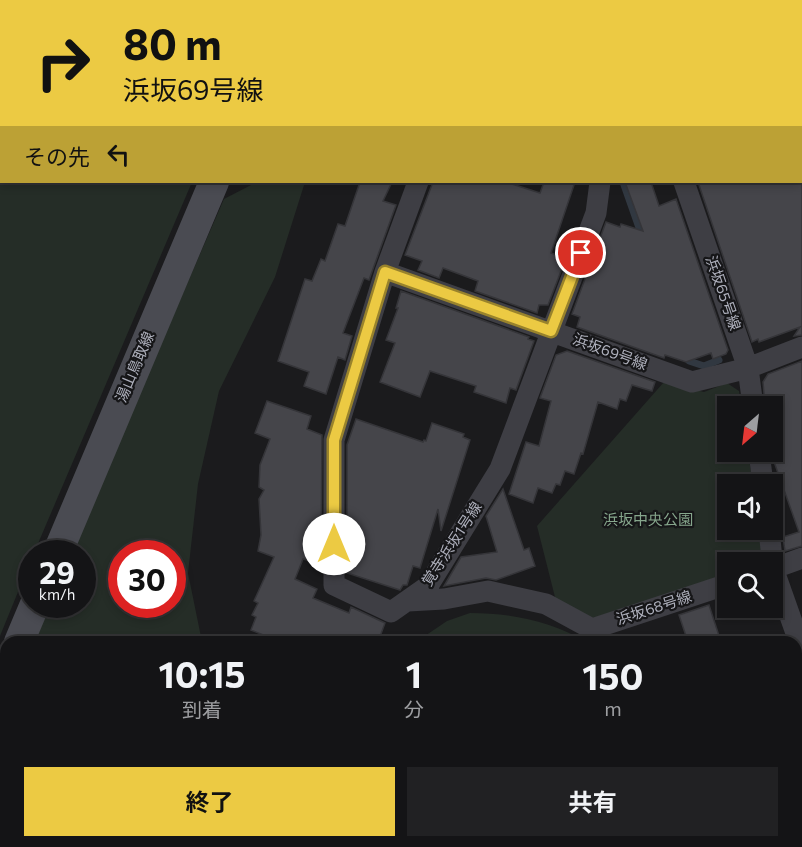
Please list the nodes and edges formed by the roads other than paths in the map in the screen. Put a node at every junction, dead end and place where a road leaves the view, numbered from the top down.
1 (214, 183) edge
2 (418, 183) edge
3 (600, 183) edge
4 (684, 183) edge
5 (385, 272) junction
6 (551, 331) junction
7 (802, 347) edge
8 (748, 368) junction
9 (752, 396) edge
10 (63, 540) edge
11 (802, 558) edge
12 (783, 565) edge
13 (717, 588) edge
14 (783, 596) edge
15 (408, 600) junction
16 (29, 618) edge
17 (22, 636) edge
18 (797, 636) edge

1 - 10 main road, 湯山鳥取線
2 - 5 street, 覚寺浜坂1号線
3 - 6 street, 覚寺浜坂1号線
4 - 8 street, 浜坂65号線
5 - 6 street, 浜坂69号線
5 - 15 street, 覚寺浜坂1号線
6 - 8 street, 浜坂69号線
6 - 15 street, 覚寺浜坂1号線
7 - 8 street, 浜坂69号線
8 - 9 street, 浜坂65号線
11 - 12 street
13 - 15 street, 浜坂68号線
14 - 18 street
16 - 17 main road

